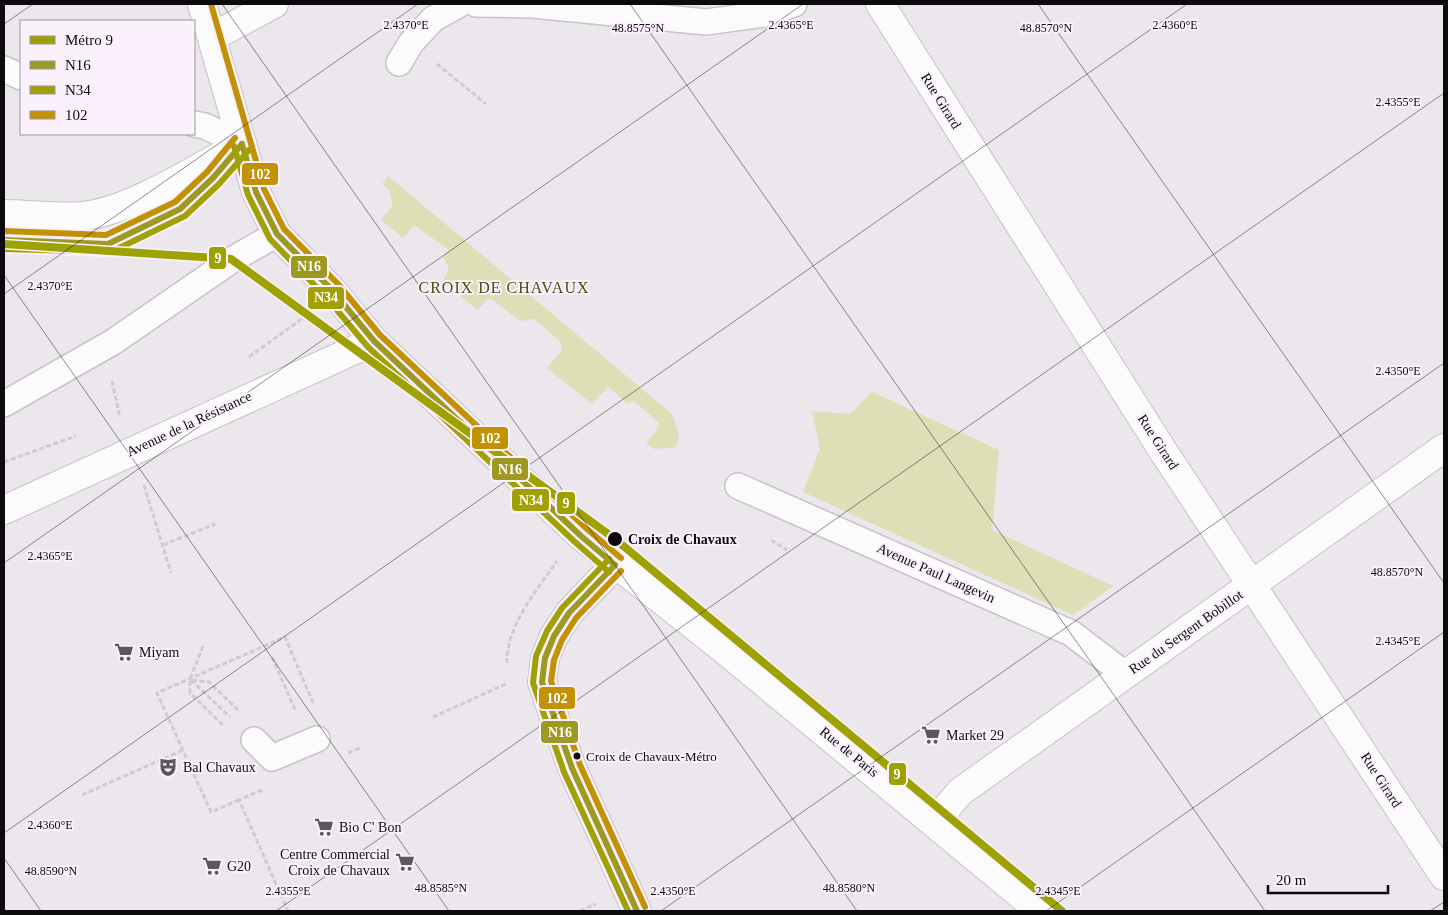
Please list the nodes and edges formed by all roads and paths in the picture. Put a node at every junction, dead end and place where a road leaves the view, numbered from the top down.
1 (202, 4) edge
2 (274, 4) edge
3 (460, 4) edge
4 (476, 4) edge
5 (794, 4) edge
6 (880, 4) edge
7 (212, 37) junction
8 (405, 53) joint
9 (4, 69) edge
10 (20, 77) edge
11 (486, 104) dead end
12 (195, 124) edge
13 (242, 144) junction
14 (4, 214) edge
15 (277, 234) junction
16 (4, 240) edge
17 (374, 341) junction
18 (113, 342) junction
19 (4, 404) edge
20 (1444, 448) edge
21 (133, 450) junction
22 (738, 486) dead end
23 (4, 510) edge
24 (215, 524) dead end
25 (163, 545) junction
26 (615, 565) junction
27 (171, 573) dead end
28 (1253, 584) junction
29 (203, 646) dead end
30 (272, 657) dead end
31 (1126, 674) junction
32 (190, 679) junction
33 (511, 682) dead end
34 (242, 713) dead end
35 (434, 716) dead end
36 (228, 729) dead end
37 (317, 739) joint
38 (254, 740) joint
39 (362, 747) dead end
40 (183, 750) dead end
41 (345, 754) dead end
42 (266, 788) dead end
43 (82, 795) dead end
44 (935, 822) junction
45 (1444, 876) edge
46 (288, 911) edge
47 (637, 911) edge
48 (1040, 911) edge

1 - 7 main road, Rue de Paris
2 - 7 main road
3 - 8 street
4 - 5 street
6 - 28 main road, Rue Girard
7 - 13 main road, Rue de Paris
8 - 11 path
9 - 10 street
12 - 13 street
13 - 14 main road
13 - 15 main road, Rue de Paris
13 - 16 lane
15 - 17 main road, Rue de Paris
15 - 18 street
17 - 21 main road, Avenue de la Résistance
17 - 26 main road, Rue de Paris
18 - 19 street
18 - 21 path
20 - 28 main road, Rue du Sergent Bobillot
21 - 23 main road, Avenue de la Résistance
21 - 25 path
22 - 31 street, Avenue Paul Langevin
24 - 25 path
25 - 27 path
26 - 44 main road, Rue de Paris
26 - 47 main road
28 - 31 main road, Rue du Sergent Bobillot
28 - 45 main road, Rue Girard
29 - 32 path
30 - 37 path
31 - 44 main road, Rue du Sergent Bobillot
32 - 34 path
32 - 36 path
32 - 38 path
33 - 35 path
37 - 38 street
39 - 41 path
40 - 43 path
42 - 46 path
44 - 48 main road, Rue de Paris

